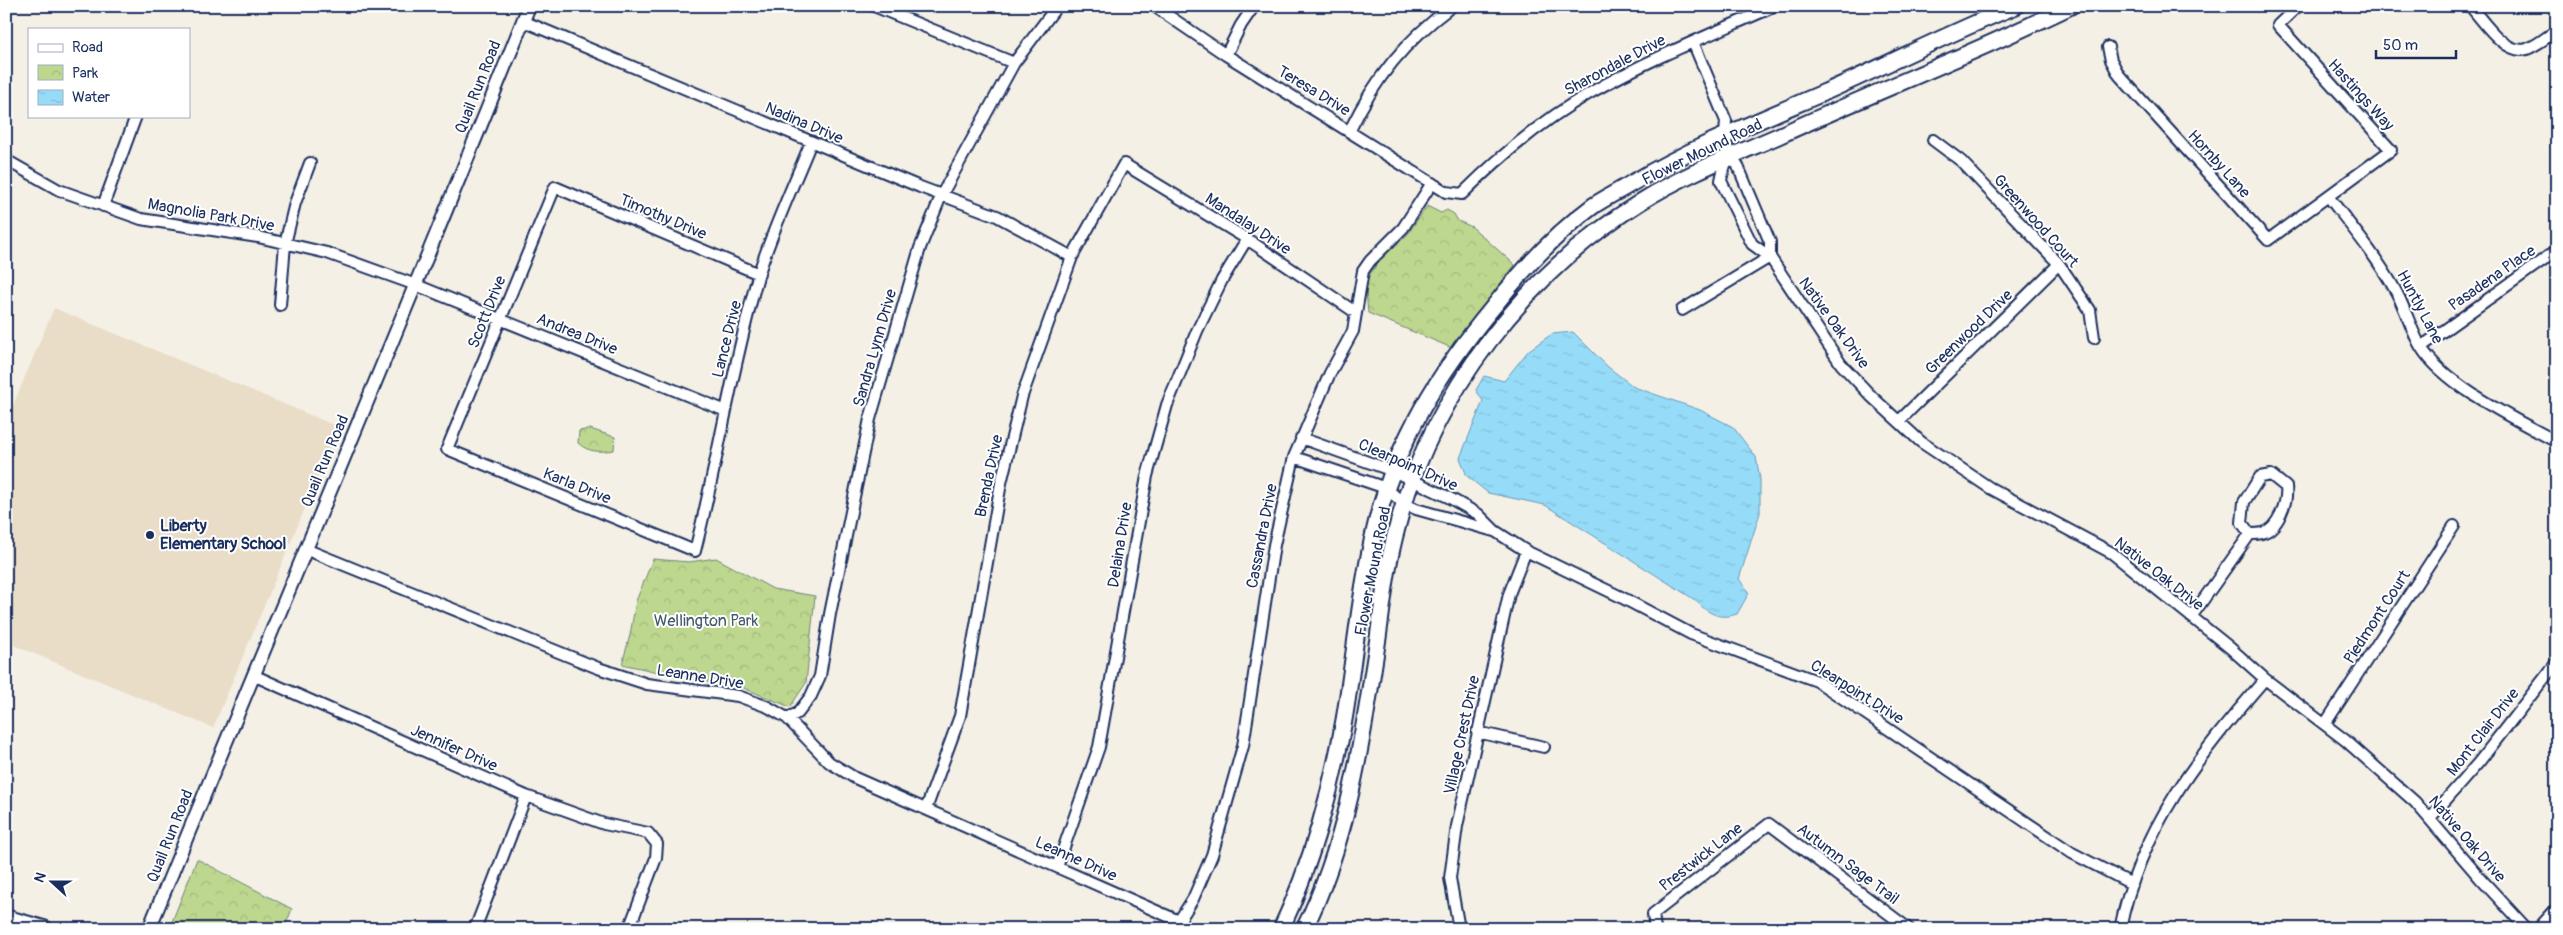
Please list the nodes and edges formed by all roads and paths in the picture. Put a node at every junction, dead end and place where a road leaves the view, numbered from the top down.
1 (529, 6) edge
2 (874, 6) edge
3 (1057, 6) edge
4 (1154, 6) edge
5 (1254, 6) edge
6 (1452, 6) edge
7 (1775, 6) edge
8 (2016, 6) edge
9 (2071, 6) edge
10 (2298, 6) edge
11 (2470, 6) edge
12 (523, 21) junction
13 (2557, 30) edge
14 (1693, 42) junction
15 (2108, 47) dead end
16 (1226, 55) junction
17 (1014, 63) junction
18 (135, 118) edge
19 (1350, 130) junction
20 (1724, 135) junction
21 (1933, 140) dead end
22 (811, 142) junction
23 (1727, 158) junction
24 (6, 160) edge
25 (310, 163) dead end
26 (1124, 164) joint
27 (1432, 183) junction
28 (555, 186) joint
29 (1462, 194) joint
30 (941, 196) junction
31 (2328, 196) junction
32 (103, 206) junction
33 (1247, 240) junction
34 (285, 244) junction
35 (2557, 250) edge
36 (1072, 257) junction
37 (1770, 257) junction
38 (2059, 264) junction
39 (759, 274) junction
40 (416, 285) junction
41 (280, 305) dead end
42 (1682, 310) dead end
43 (1355, 312) junction
44 (501, 319) junction
45 (2094, 338) dead end
46 (2421, 347) junction
47 (726, 411) junction
48 (1899, 421) junction
49 (1301, 438) junction
50 (2557, 442) edge
51 (447, 449) joint
52 (1294, 457) junction
53 (1393, 471) junction
54 (1412, 480) junction
55 (1386, 488) junction
56 (1403, 503) junction
57 (2454, 526) dead end
58 (1495, 531) junction
59 (2250, 534) junction
60 (305, 549) junction
61 (695, 551) joint
62 (1526, 551) junction
63 (2191, 617) junction
64 (2557, 662) edge
65 (254, 675) junction
66 (2264, 679) junction
67 (787, 718) junction
68 (2325, 724) junction
69 (1477, 732) junction
70 (1544, 747) dead end
71 (526, 796) junction
72 (926, 809) junction
73 (2430, 818) junction
74 (1769, 824) joint
75 (1057, 867) junction
76 (2132, 884) junction
77 (2557, 908) edge
78 (6, 918) edge
79 (1179, 921) joint
80 (45, 929) edge
81 (150, 929) edge
82 (475, 929) edge
83 (629, 929) edge
84 (1281, 929) edge
85 (1304, 929) edge
86 (1459, 929) edge
87 (1655, 929) edge
88 (1909, 929) edge
89 (2120, 929) edge
90 (2527, 929) edge
91 (2538, 929) edge

1 - 12 street, Quail Run Road
2 - 17 street
3 - 17 street, Sandra Lynn Drive
4 - 16 street, Teresa Drive
5 - 16 street
6 - 19 street
7 - 14 street, Sharondale Drive
8 - 20 main road, Flower Mound Road
9 - 23 main road, Flower Mound Road
10 - 31 street, Hastings Way
11 - 13 street
12 - 22 street, Nadina Drive
12 - 40 street, Quail Run Road
14 - 20 street, Native Oak Drive
14 - 29 street, Sharondale Drive
15 - 31 street, Hornby Lane
16 - 19 street, Teresa Drive
17 - 30 street, Sandra Lynn Drive
18 - 32 street
19 - 27 street, Teresa Drive
20 - 23 street, Native Oak Drive
20 - 53 main road, Flower Mound Road
21 - 38 street, Greenwood Court
22 - 30 street, Nadina Drive
22 - 39 street, Lance Drive
23 - 37 street, Native Oak Drive
23 - 37 street, Native Oak Drive
23 - 54 main road, Flower Mound Road
24 - 32 street, Magnolia Park Drive
25 - 34 street
26 - 33 street, Mandalay Drive
26 - 36 street, Brenda Drive
27 - 29 street, Teresa Drive
27 - 43 street, Cassandra Drive
28 - 39 street, Timothy Drive
28 - 44 street, Scott Drive
30 - 36 street, Nadina Drive
30 - 67 street, Sandra Lynn Drive
31 - 46 street, Huntly Lane
32 - 34 street, Magnolia Park Drive
33 - 43 street, Mandalay Drive
33 - 75 street, Delaina Drive
34 - 40 street, Magnolia Park Drive
34 - 41 street
35 - 46 street, Pasadena Place
36 - 72 street, Brenda Drive
37 - 42 street
37 - 48 street, Native Oak Drive
38 - 45 street, Greenwood Court
38 - 48 street, Greenwood Drive
39 - 47 street, Lance Drive
40 - 44 street, Andrea Drive
40 - 60 street, Quail Run Road
43 - 49 street, Cassandra Drive
44 - 47 street, Andrea Drive
44 - 51 street, Scott Drive
46 - 50 street, Huntly Lane
47 - 61 street, Lance Drive
48 - 63 street, Native Oak Drive
49 - 52 street, Cassandra Drive
49 - 53 street, Clearpoint Drive
51 - 61 street, Karla Drive
52 - 55 street, Clearpoint Drive
52 - 79 street, Cassandra Drive
53 - 54 street, Clearpoint Drive
53 - 55 main road, Flower Mound Road
54 - 56 main road, Flower Mound Road
54 - 58 street, Clearpoint Drive
55 - 56 street, Clearpoint Drive
55 - 84 main road, Flower Mound Road
56 - 58 street, Clearpoint Drive
56 - 85 main road, Flower Mound Road
57 - 68 street, Piedmont Court
58 - 62 street, Clearpoint Drive
59 - 59 street
59 - 63 street
60 - 65 street, Quail Run Road
60 - 67 street, Leanne Drive
62 - 69 street, Village Crest Drive
62 - 76 street, Clearpoint Drive
63 - 66 street, Native Oak Drive
64 - 73 street, Mont Clair Drive
65 - 71 street, Jennifer Drive
65 - 81 street, Quail Run Road
66 - 68 street, Native Oak Drive
66 - 76 street
67 - 72 street, Leanne Drive
68 - 73 street, Native Oak Drive
69 - 70 street
69 - 86 street, Village Crest Drive
71 - 82 street
71 - 83 street, Jennifer Drive
72 - 75 street, Leanne Drive
73 - 90 street, Native Oak Drive
74 - 87 street, Prestwick Lane
74 - 88 street, Autumn Sage Trail
75 - 79 street, Leanne Drive
76 - 89 street
77 - 91 street
78 - 80 main road

